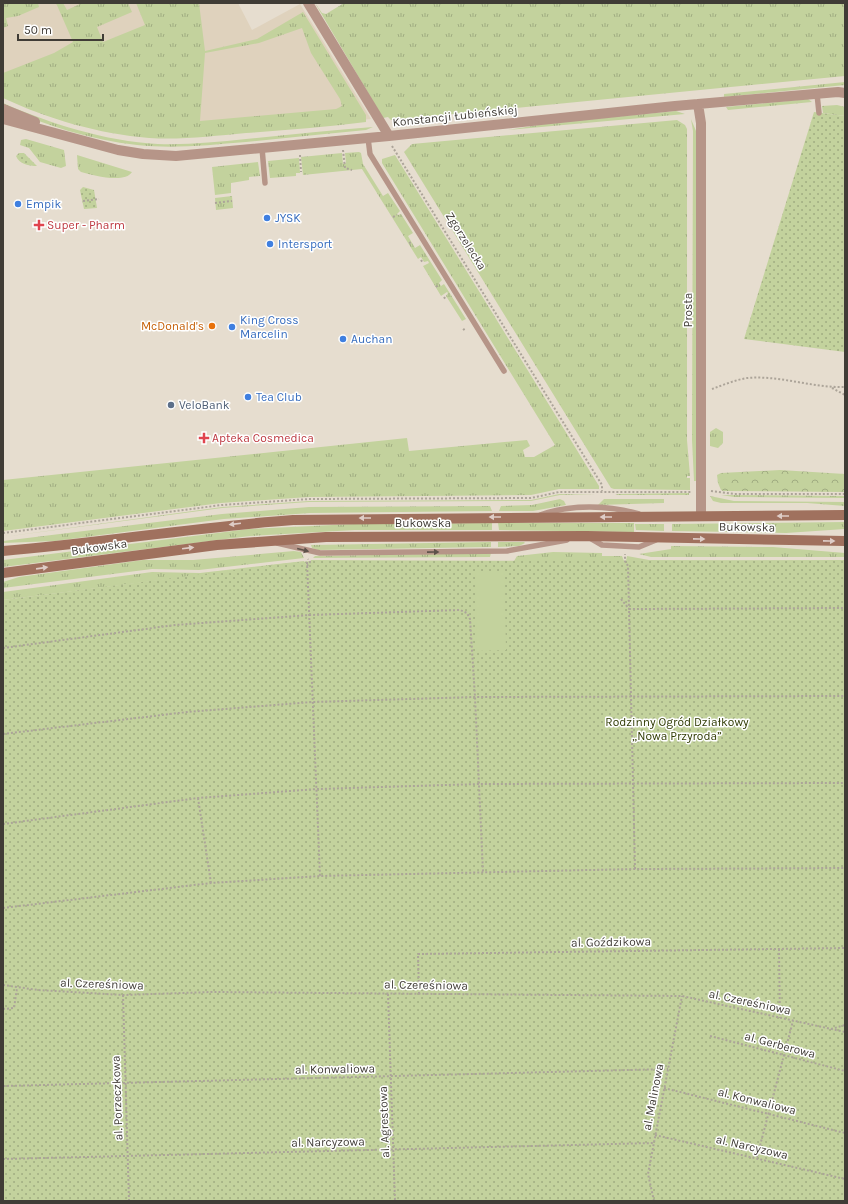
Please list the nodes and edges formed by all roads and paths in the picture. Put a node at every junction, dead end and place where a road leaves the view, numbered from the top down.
1 (308, 3) edge
2 (817, 94) junction
3 (845, 94) edge
4 (698, 104) junction
5 (3, 109) edge
6 (819, 113) dead end
7 (3, 119) edge
8 (70, 136) junction
9 (388, 136) junction
10 (368, 138) junction
11 (262, 148) junction
12 (344, 150) dead end
13 (300, 155) dead end
14 (352, 170) dead end
15 (302, 172) dead end
16 (265, 183) dead end
17 (99, 200) dead end
18 (83, 201) dead end
19 (232, 201) dead end
20 (216, 203) dead end
21 (397, 214) dead end
22 (393, 218) dead end
23 (439, 284) dead end
24 (436, 287) dead end
25 (466, 328) dead end
26 (463, 330) dead end
27 (504, 371) dead end
28 (845, 387) edge
29 (831, 388) junction
30 (712, 389) dead end
31 (845, 395) edge
32 (706, 490) dead end
33 (602, 491) junction
34 (695, 491) dead end
35 (845, 494) edge
36 (845, 515) edge
37 (701, 516) junction
38 (3, 533) edge
39 (587, 536) junction
40 (266, 540) junction
41 (845, 541) edge
42 (3, 551) edge
43 (624, 553) dead end
44 (307, 560) dead end
45 (3, 573) edge
46 (622, 599) dead end
47 (845, 608) edge
48 (629, 609) junction
49 (310, 615) junction
50 (3, 648) edge
51 (632, 696) junction
52 (845, 696) edge
53 (476, 697) junction
54 (312, 702) junction
55 (3, 734) edge
56 (633, 783) junction
57 (845, 783) edge
58 (479, 784) junction
59 (317, 788) junction
60 (198, 798) junction
61 (3, 824) edge
62 (845, 868) edge
63 (635, 870) junction
64 (483, 872) junction
65 (320, 876) junction
66 (211, 883) junction
67 (3, 908) edge
68 (845, 948) edge
69 (779, 949) junction
70 (3, 985) edge
71 (17, 988) junction
72 (388, 994) junction
73 (419, 994) junction
74 (123, 995) junction
75 (682, 996) junction
76 (3, 1009) edge
77 (780, 1018) junction
78 (793, 1021) junction
79 (845, 1025) edge
80 (830, 1029) junction
81 (845, 1032) edge
82 (710, 1036) dead end
83 (783, 1055) junction
84 (668, 1069) junction
85 (845, 1071) edge
86 (391, 1077) junction
87 (125, 1083) junction
88 (3, 1086) edge
89 (664, 1088) junction
90 (768, 1112) junction
91 (845, 1133) edge
92 (655, 1135) junction
93 (654, 1142) junction
94 (394, 1149) junction
95 (128, 1156) junction
96 (756, 1157) junction
97 (3, 1159) edge
98 (845, 1179) edge
99 (129, 1201) edge
100 (395, 1201) edge
101 (654, 1201) edge

1 - 9 street
2 - 3 street, Konstancji Łubieńskiej
2 - 4 street, Konstancji Łubieńskiej
2 - 6 lane
4 - 9 street, Konstancji Łubieńskiej
4 - 37 street, Prosta
5 - 8 street, Konstancji Łubieńskiej
7 - 8 street, Konstancji Łubieńskiej
8 - 11 street, Konstancji Łubieńskiej
9 - 10 street, Konstancji Łubieńskiej
9 - 33 path, Zgorzelecka
10 - 11 street, Konstancji Łubieńskiej
10 - 27 lane
11 - 16 lane
12 - 14 path
13 - 15 path
17 - 18 path
19 - 20 path
21 - 22 path
23 - 24 path
25 - 26 path
28 - 29 path
29 - 30 path
29 - 31 path
32 - 35 path
33 - 34 path
33 - 38 path
36 -> 37 main road, Bukowska
37 -> 42 main road, Bukowska
39 - 40 main road, Bukowska
40 -> 39 lane
39 -> 41 main road, Bukowska
45 -> 40 main road, Bukowska
43 - 48 path
44 - 49 path
46 - 48 path
47 - 48 path
48 - 51 path
49 - 50 path
49 - 53 path
49 - 54 path
51 - 52 path
51 - 53 path
51 - 56 path
53 - 54 path
53 - 58 path
54 - 55 path
54 - 59 path
56 - 57 path
56 - 58 path
56 - 63 path
58 - 59 path
58 - 64 path
59 - 60 path
59 - 65 path
60 - 61 path
60 - 66 path
62 - 63 path
63 - 64 path
64 - 65 path
65 - 66 path
66 - 67 path
68 - 69 path, al. Goździkowa
69 - 73 path, al. Goździkowa
69 - 77 path
70 - 71 path, al. Czereśniowa
71 - 74 path, al. Czereśniowa
71 - 76 path
72 - 73 path, al. Czereśniowa
72 - 74 path, al. Czereśniowa
72 - 86 path, al. Agrestowa
73 - 75 path, al. Czereśniowa
74 - 87 path, al. Porzeczkowa
75 - 77 path, al. Czereśniowa
75 - 84 path, al. Malinowa
77 - 78 path, al. Czereśniowa
78 - 80 path, al. Czereśniowa
78 - 83 path
79 - 80 path
80 - 81 path, al. Czereśniowa
82 - 83 path, al. Gerberowa
83 - 85 path, al. Gerberowa
83 - 90 path
84 - 86 path, al. Konwaliowa
84 - 89 path, al. Malinowa
86 - 87 path, al. Konwaliowa
86 - 94 path, al. Agrestowa
87 - 88 path, al. Konwaliowa
87 - 95 path, al. Porzeczkowa
89 - 90 path, al. Konwaliowa
89 - 92 path, al. Malinowa
90 - 91 path, al. Konwaliowa
90 - 96 path
92 - 93 path, al. Malinowa
92 - 96 path, al. Narcyzowa
93 - 94 path, al. Narcyzowa
93 - 101 path, al. Malinowa
94 - 95 path, al. Narcyzowa
94 - 100 path, al. Agrestowa
95 - 97 path, al. Narcyzowa
95 - 99 path, al. Porzeczkowa
96 - 98 path, al. Narcyzowa

